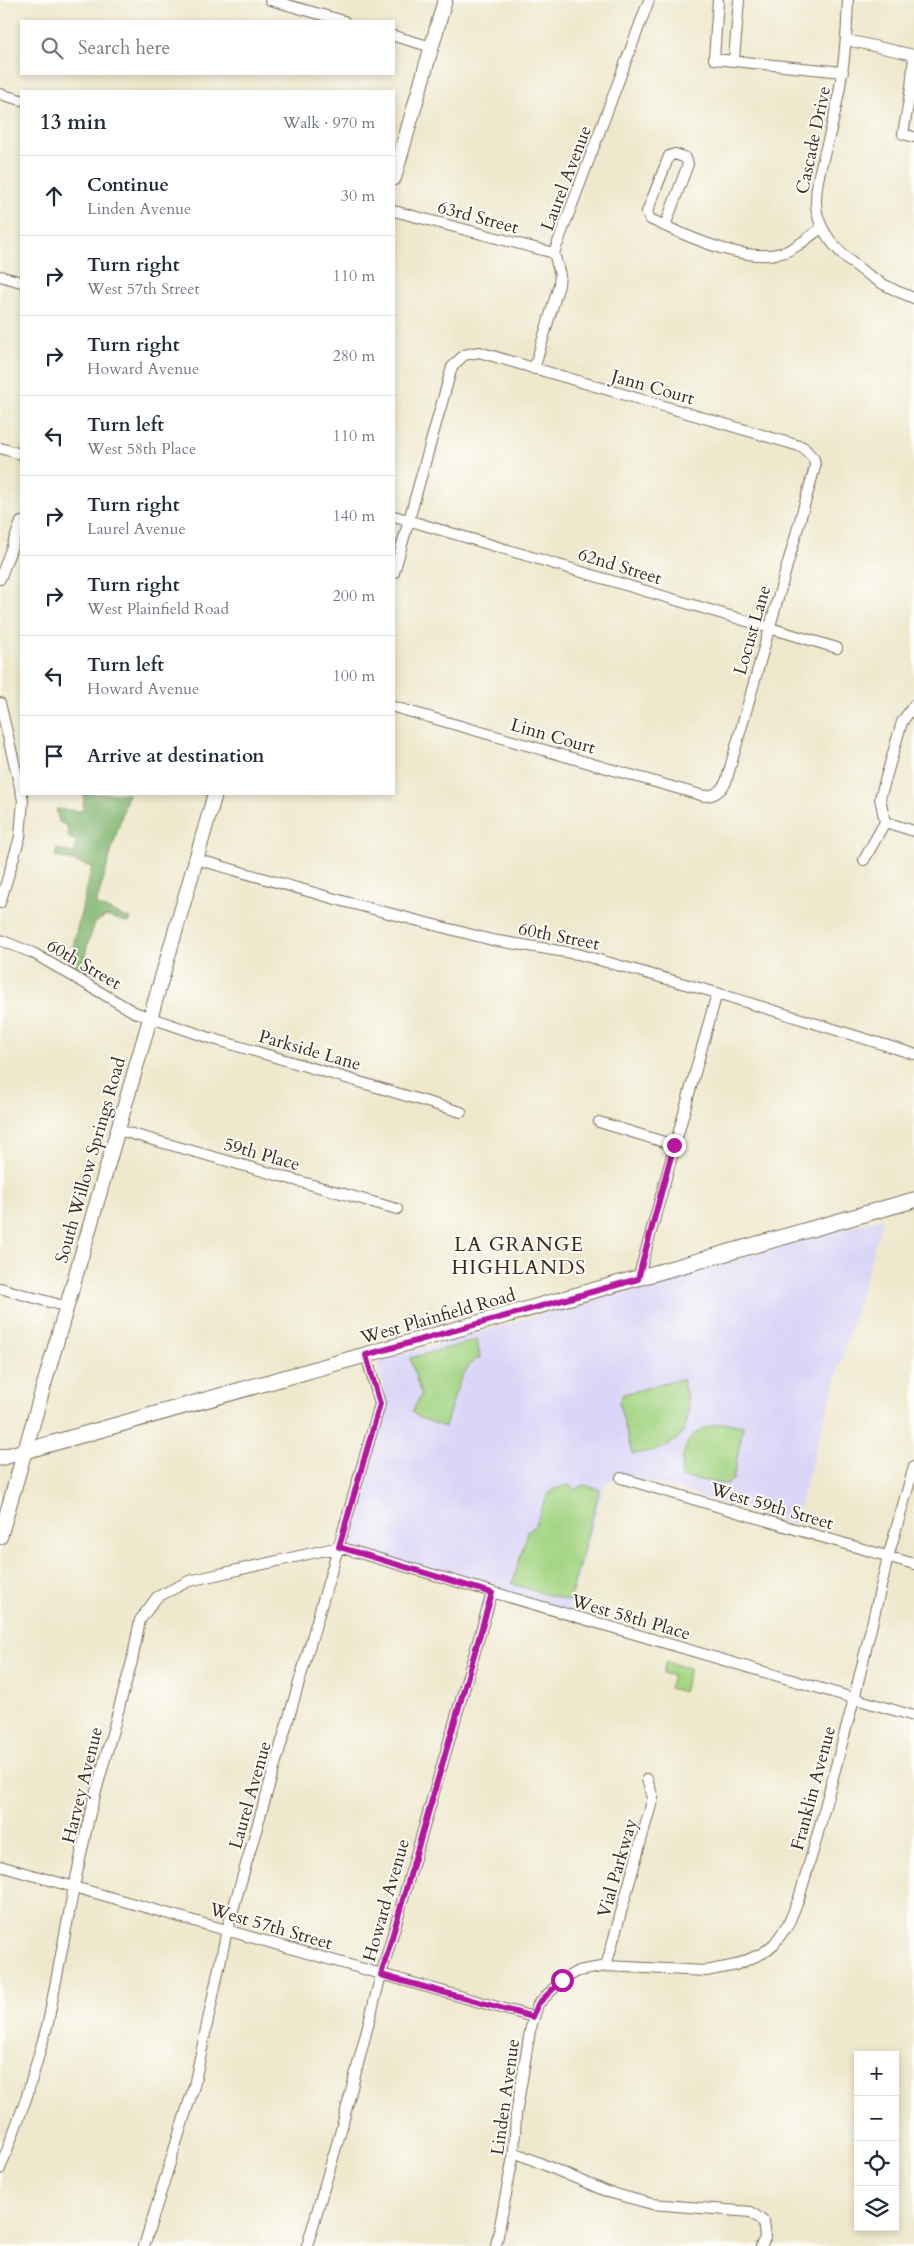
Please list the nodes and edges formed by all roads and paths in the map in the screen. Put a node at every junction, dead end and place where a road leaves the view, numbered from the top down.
1 (270, 0) edge
2 (445, 0) edge
3 (649, 0) edge
4 (718, 0) edge
5 (738, 0) edge
6 (848, 0) edge
7 (340, 20) edge
8 (395, 36) edge
9 (847, 40) junction
10 (432, 47) junction
11 (914, 55) edge
12 (734, 60) junction
13 (843, 72) junction
14 (0, 94) edge
15 (20, 100) edge
16 (914, 138) edge
17 (395, 175) edge
18 (395, 211) edge
19 (665, 226) junction
20 (821, 228) junction
21 (554, 253) junction
22 (0, 276) edge
23 (20, 282) edge
24 (914, 298) edge
25 (534, 369) junction
26 (0, 448) edge
27 (20, 454) edge
28 (814, 459) joint
29 (395, 516) edge
30 (408, 520) junction
31 (20, 525) edge
32 (395, 569) edge
33 (0, 579) edge
34 (770, 628) junction
35 (837, 648) dead end
36 (0, 703) edge
37 (914, 705) edge
38 (395, 707) edge
39 (20, 787) edge
40 (22, 795) edge
41 (215, 795) edge
42 (704, 796) joint
43 (885, 822) junction
44 (914, 830) edge
45 (196, 859) junction
46 (864, 860) dead end
47 (0, 903) edge
48 (0, 940) edge
49 (717, 993) junction
50 (151, 1017) junction
51 (914, 1054) edge
52 (461, 1112) dead end
53 (599, 1122) dead end
54 (118, 1130) junction
55 (674, 1145) junction
56 (914, 1200) edge
57 (397, 1209) dead end
58 (638, 1279) junction
59 (0, 1288) edge
60 (67, 1307) junction
61 (366, 1355) junction
62 (25, 1451) junction
63 (0, 1458) edge
64 (914, 1467) edge
65 (621, 1478) dead end
66 (0, 1537) edge
67 (339, 1547) junction
68 (888, 1557) junction
69 (914, 1564) edge
70 (492, 1593) junction
71 (854, 1699) junction
72 (914, 1716) edge
73 (647, 1779) dead end
74 (0, 1866) edge
75 (74, 1887) junction
76 (227, 1930) junction
77 (606, 1966) junction
78 (381, 1975) junction
79 (533, 2017) junction
80 (514, 2152) junction
81 (0, 2169) edge
82 (144, 2246) edge
83 (307, 2246) edge
84 (496, 2246) edge
85 (760, 2246) edge

1 - 7 street
2 - 10 street
3 - 21 street, Laurel Avenue
4 - 12 street
5 - 12 street
6 - 9 street, Cascade Drive
8 - 10 street
9 - 11 street
9 - 13 street, Cascade Drive
10 - 17 street
11 - 16 street
12 - 13 street
13 - 20 street, Cascade Drive
14 - 15 street
18 - 21 street, 63rd Street
19 - 19 street
19 - 20 street
20 - 24 street, Cascade Drive
21 - 25 street, Laurel Avenue
22 - 23 street
25 - 28 street, Jann Court
25 - 30 street, Jann Court
26 - 27 street
28 - 34 street, Locust Lane
29 - 30 street, 62nd Street
30 - 32 street
30 - 34 street, 62nd Street
31 - 33 street
34 - 35 street, 62nd Street
34 - 42 street, Locust Lane
36 - 39 street
37 - 43 street
38 - 42 street, Linn Court
40 - 47 street
41 - 45 street, South Willow Springs Road
43 - 44 street
43 - 46 street
45 - 49 street, 60th Street
45 - 50 street, South Willow Springs Road
48 - 50 street, 60th Street
49 - 51 street, 60th Street
49 - 55 street
50 - 52 street, Parkside Lane
50 - 54 street, South Willow Springs Road
53 - 55 street
54 - 57 street, 59th Place
54 - 60 street, South Willow Springs Road
55 - 58 street
56 - 58 main road, West Plainfield Road
58 - 61 main road, West Plainfield Road
59 - 60 street
60 - 62 street, South Willow Springs Road
61 - 62 main road, West Plainfield Road
61 - 67 street, Laurel Avenue
62 - 63 main road, West Plainfield Road
62 - 66 street, South Willow Springs Road
64 - 68 street, Franklin Avenue
65 - 68 street, West 59th Street
67 - 70 street, West 58th Place
67 - 75 street, Harvey Avenue
67 - 76 street, Laurel Avenue
68 - 69 street, West 59th Street
68 - 71 street, Franklin Avenue
70 - 71 street, West 58th Place
70 - 78 street, Howard Avenue
71 - 72 street, West 58th Place
71 - 77 street, Franklin Avenue
73 - 77 street, Vial Parkway
74 - 75 street, West 57th Street
75 - 76 street, West 57th Street
75 - 81 street, Harvey Avenue
76 - 78 street, West 57th Street
76 - 82 street, Laurel Avenue
77 - 79 street, Linden Avenue
78 - 79 street, West 57th Street
78 - 83 street, Howard Avenue
79 - 80 street, Linden Avenue
80 - 84 street, Linden Avenue
80 - 85 street

